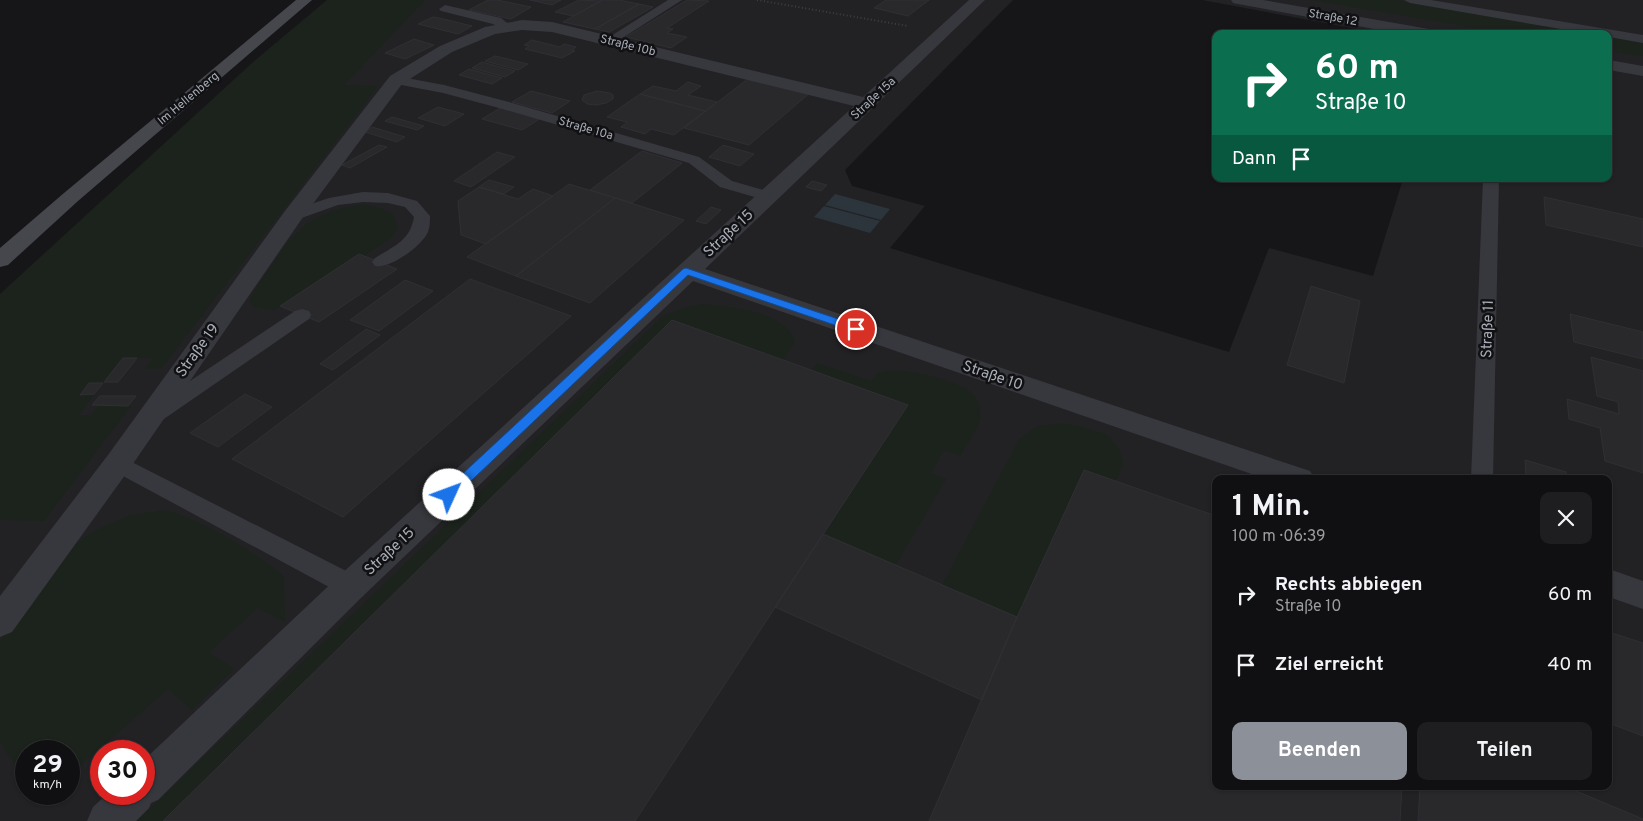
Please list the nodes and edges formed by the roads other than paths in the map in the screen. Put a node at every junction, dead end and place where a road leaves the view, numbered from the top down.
1 (304, 0) edge
2 (676, 0) edge
3 (978, 0) edge
4 (1238, 0) edge
5 (1410, 0) edge
6 (445, 9) dead end
7 (506, 27) junction
8 (1407, 30) edge
9 (1589, 30) edge
10 (1612, 34) edge
11 (1643, 39) edge
12 (609, 41) junction
13 (1612, 66) edge
14 (1643, 71) edge
15 (396, 80) junction
16 (868, 104) junction
17 (1491, 182) edge
18 (768, 196) junction
19 (294, 216) junction
20 (0, 260) edge
21 (381, 262) dead end
22 (686, 271) junction
23 (302, 315) dead end
24 (147, 420) junction
25 (118, 462) junction
26 (1288, 475) edge
27 (1482, 475) edge
28 (1612, 584) edge
29 (351, 586) junction
30 (1643, 594) edge
31 (0, 622) edge
32 (155, 775) edge
33 (124, 805) edge
34 (107, 821) edge

1 - 20 main road, Im Hellenberg
2 - 12 lane
3 - 16 street, Straße 15a
4 - 8 street, Straße 12
5 - 9 lane
6 - 7 lane
7 - 12 street, Straße 10b
7 - 15 street, Straße 10b
10 - 11 lane
12 - 16 street, Straße 10b
13 - 14 street
15 - 18 lane, Straße 10a
15 - 19 street, Straße 19
16 - 18 street, Straße 15a
17 - 27 lane, Straße 11
18 - 22 street, Straße 15
19 - 21 lane
19 - 24 street, Straße 19
22 - 26 street, Straße 10
22 - 29 street, Straße 15
23 - 24 lane
24 - 25 street, Straße 19
25 - 29 lane
25 - 31 street, Straße 19
28 - 30 street
29 - 32 street, Straße 15
33 - 34 street

